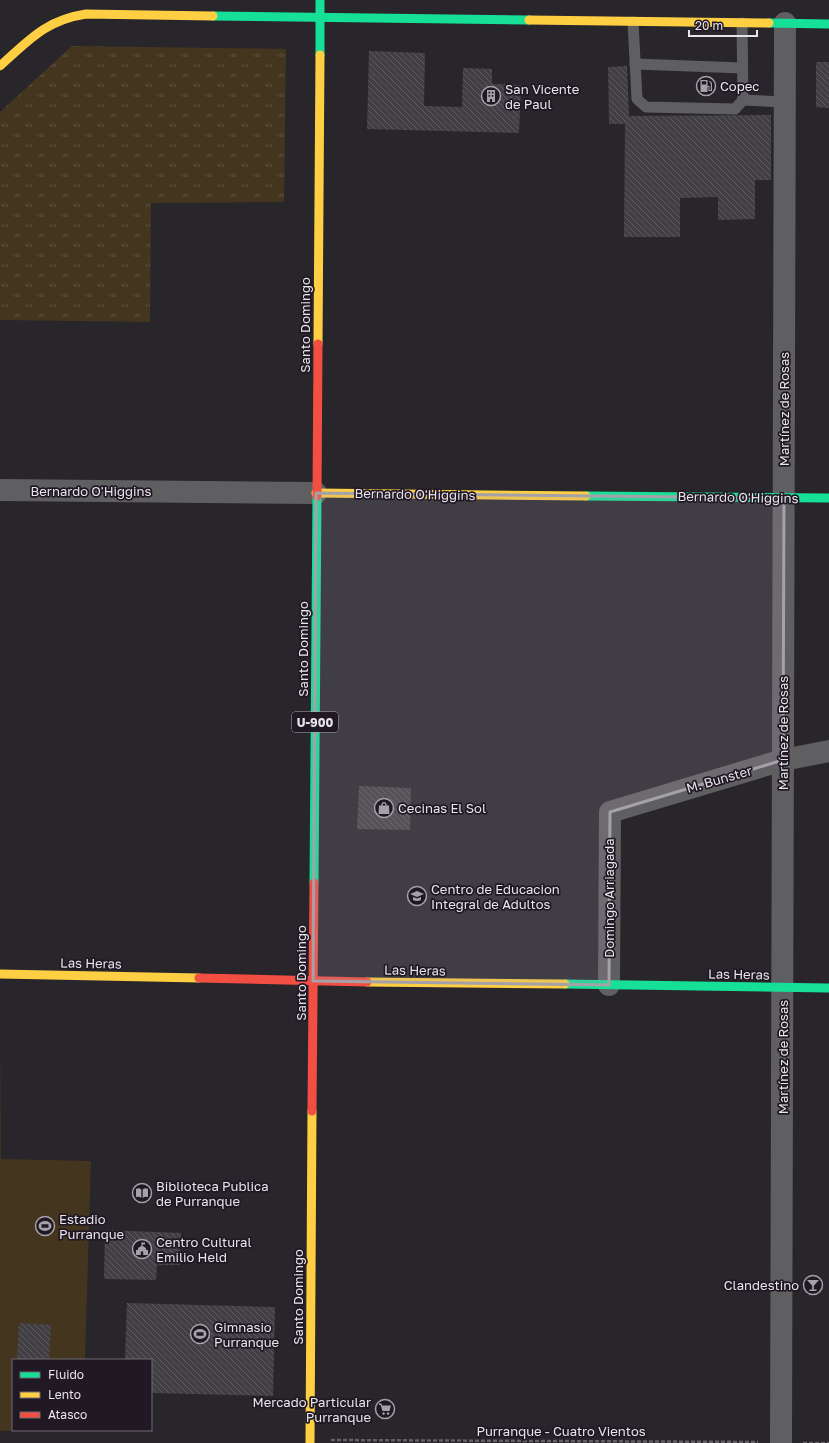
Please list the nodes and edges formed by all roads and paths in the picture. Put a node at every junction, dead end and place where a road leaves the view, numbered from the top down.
1 (320, 0) edge
2 (319, 18) junction
3 (633, 22) junction
4 (742, 23) junction
5 (785, 23) junction
6 (829, 24) edge
7 (635, 64) junction
8 (0, 66) edge
9 (742, 68) junction
10 (743, 100) junction
11 (785, 102) junction
12 (0, 490) edge
13 (316, 493) junction
14 (784, 498) junction
15 (829, 498) edge
16 (829, 751) edge
17 (783, 760) junction
18 (610, 812) joint
19 (0, 974) edge
20 (314, 981) junction
21 (609, 985) junction
22 (783, 987) junction
23 (829, 988) edge
24 (310, 1441) edge
25 (781, 1443) edge
26 (829, 1443) edge

1 - 2 main road, Santo Domingo / U-900
2 - 3 main road
2 - 8 main road
2 - 13 main road, Santo Domingo / U-900
3 - 4 main road
3 - 7 lane
4 - 5 main road
4 - 9 lane
5 - 6 main road
5 - 11 street, Martínez de Rosas
7 - 9 lane
7 - 10 lane
9 - 10 lane
10 - 11 lane
11 - 14 street, Martínez de Rosas
12 - 13 street, Bernardo O'Higgins
13 - 14 main road, Bernardo O'Higgins
13 - 20 main road, Santo Domingo / U-900
14 - 15 main road, Bernardo O'Higgins
14 - 17 street, Martínez de Rosas
16 - 17 street, M. Bunster
17 - 18 street, M. Bunster
17 - 22 street, Martínez de Rosas
18 - 21 street, Domingo Arriagada
19 - 20 main road, Las Heras
20 - 21 main road, Las Heras
20 - 24 main road, Santo Domingo / U-900
21 - 22 main road, Las Heras
22 - 23 main road, Las Heras
22 - 25 street, Martínez de Rosas
24 - 25 path, Purranque - Cuatro Vientos
25 - 26 path, Purranque - Cuatro Vientos

